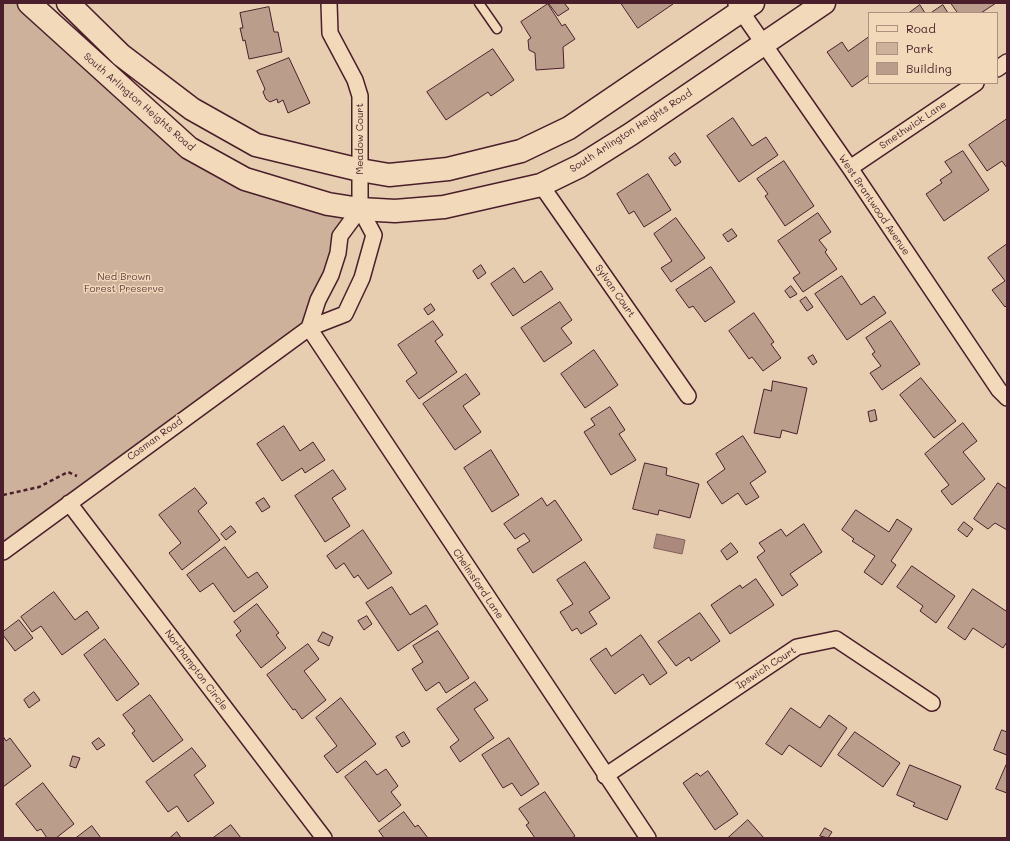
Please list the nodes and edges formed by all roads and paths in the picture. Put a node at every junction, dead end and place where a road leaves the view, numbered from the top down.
1 (29, 3) edge
2 (68, 3) edge
3 (329, 3) edge
4 (479, 3) edge
5 (824, 3) edge
6 (743, 6) edge
7 (497, 29) dead end
8 (764, 44) junction
9 (1007, 62) edge
10 (998, 68) edge
11 (975, 84) edge
12 (850, 168) junction
13 (360, 170) junction
14 (541, 185) junction
15 (360, 209) junction
16 (309, 328) junction
17 (688, 396) dead end
18 (1007, 398) edge
19 (88, 488) junction
20 (3, 495) edge
21 (69, 502) junction
22 (3, 552) edge
23 (932, 703) dead end
24 (606, 776) junction
25 (324, 838) edge
26 (648, 838) edge

1 - 15 main road, South Arlington Heights Road
2 - 13 main road
3 - 13 street, Meadow Court
4 - 7 lane
5 - 8 main road, South Arlington Heights Road
6 - 8 street, West Brantwood Avenue
6 - 13 main road
8 - 12 street, West Brantwood Avenue
8 - 14 main road, South Arlington Heights Road
9 - 10 street
11 - 12 street, Smethwick Lane
12 - 18 street, West Brantwood Avenue
13 - 15 street, Meadow Court
14 - 15 main road, South Arlington Heights Road
14 - 17 street, Sylvan Court
15 - 16 street
15 - 16 street, Cosman Road
16 - 19 street, Cosman Road
16 - 24 street, Chelmsford Lane
19 - 20 path
19 - 21 street, Cosman Road
21 - 22 street, Cosman Road
21 - 25 street, Northampton Circle
23 - 24 street, Ipswich Court
24 - 26 street, Chelmsford Lane

